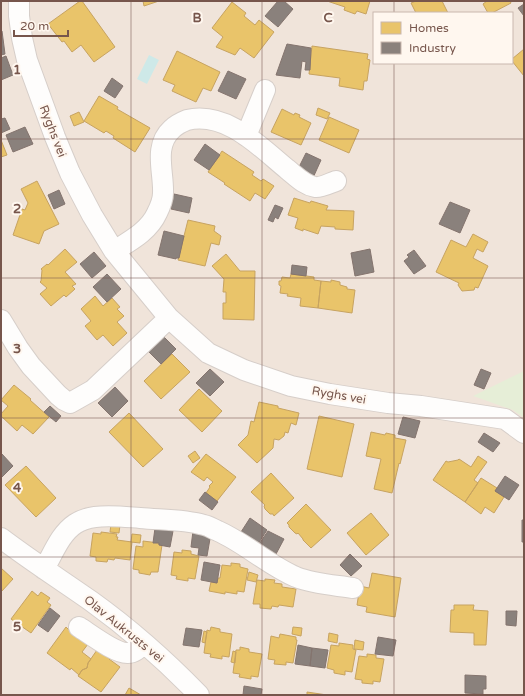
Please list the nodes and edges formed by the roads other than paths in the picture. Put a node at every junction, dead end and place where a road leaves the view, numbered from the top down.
1 (19, 1) edge
2 (265, 90) dead end
3 (246, 136) junction
4 (336, 181) dead end
5 (114, 251) junction
6 (169, 318) junction
7 (1, 320) edge
8 (524, 432) edge
9 (1, 538) edge
10 (44, 569) junction
11 (353, 588) dead end
12 (79, 627) dead end
13 (144, 643) junction
14 (199, 695) edge

1 - 5 street, Ryghs vei
2 - 3 street
3 - 4 street
3 - 5 street
5 - 6 street, Ryghs vei
6 - 7 street
6 - 8 street, Ryghs vei
9 - 10 street, Olav Aukrusts vei
10 - 11 street
10 - 13 street, Olav Aukrusts vei
12 - 13 street
13 - 14 street, Olav Aukrusts vei

